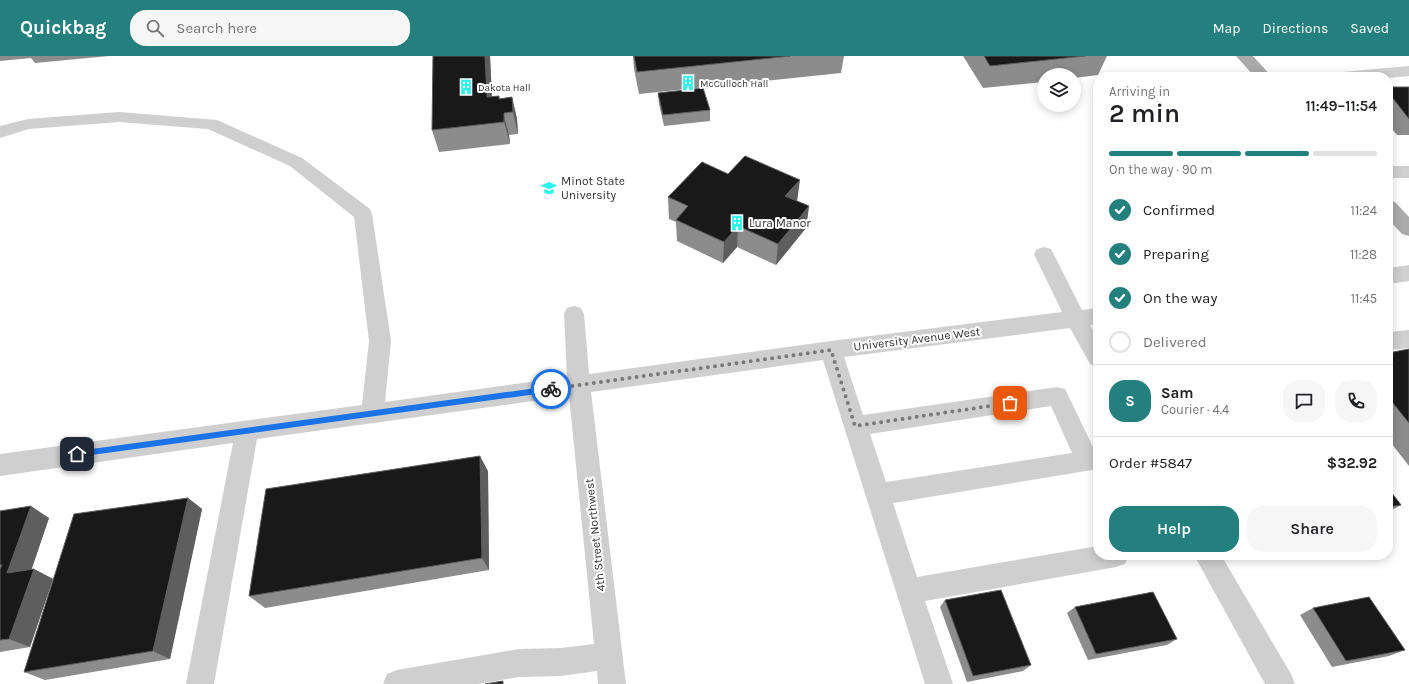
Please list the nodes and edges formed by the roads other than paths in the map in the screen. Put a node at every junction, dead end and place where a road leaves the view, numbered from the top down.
1 (1244, 56) edge
2 (1409, 71) edge
3 (1259, 72) edge
4 (1393, 72) edge
5 (0, 132) edge
6 (1393, 172) edge
7 (1409, 172) edge
8 (1393, 212) edge
9 (1409, 229) edge
10 (1044, 254) dead end
11 (1409, 273) edge
12 (1393, 275) edge
13 (574, 314) dead end
14 (1093, 317) edge
15 (1076, 319) junction
16 (1409, 339) edge
17 (1393, 341) edge
18 (1093, 349) edge
19 (831, 350) junction
20 (579, 385) junction
21 (372, 413) junction
22 (855, 426) junction
23 (247, 430) junction
24 (1093, 460) edge
25 (0, 465) edge
26 (877, 495) junction
27 (1093, 559) edge
28 (1211, 560) edge
29 (909, 591) junction
30 (609, 656) junction
31 (200, 684) edge
32 (397, 684) edge
33 (612, 684) edge
34 (939, 684) edge
35 (1282, 684) edge

1 - 3 main road
2 - 4 street
5 - 21 street
6 - 7 street
8 - 9 main road
10 - 15 street
11 - 12 street
13 - 20 street, 4th Street Northwest
14 - 15 street, University Avenue West
15 - 18 street
15 - 19 street, University Avenue West
16 - 17 street
19 - 20 street, University Avenue West
19 - 22 street
20 - 21 street, University Avenue West
20 - 30 street, 4th Street Northwest
21 - 23 street, University Avenue West
22 - 24 street
22 - 26 street
23 - 25 street, University Avenue West
23 - 31 street
24 - 26 street
26 - 29 street
27 - 29 street
28 - 35 street
29 - 34 street
30 - 32 street
30 - 33 street, 4th Street Northwest

